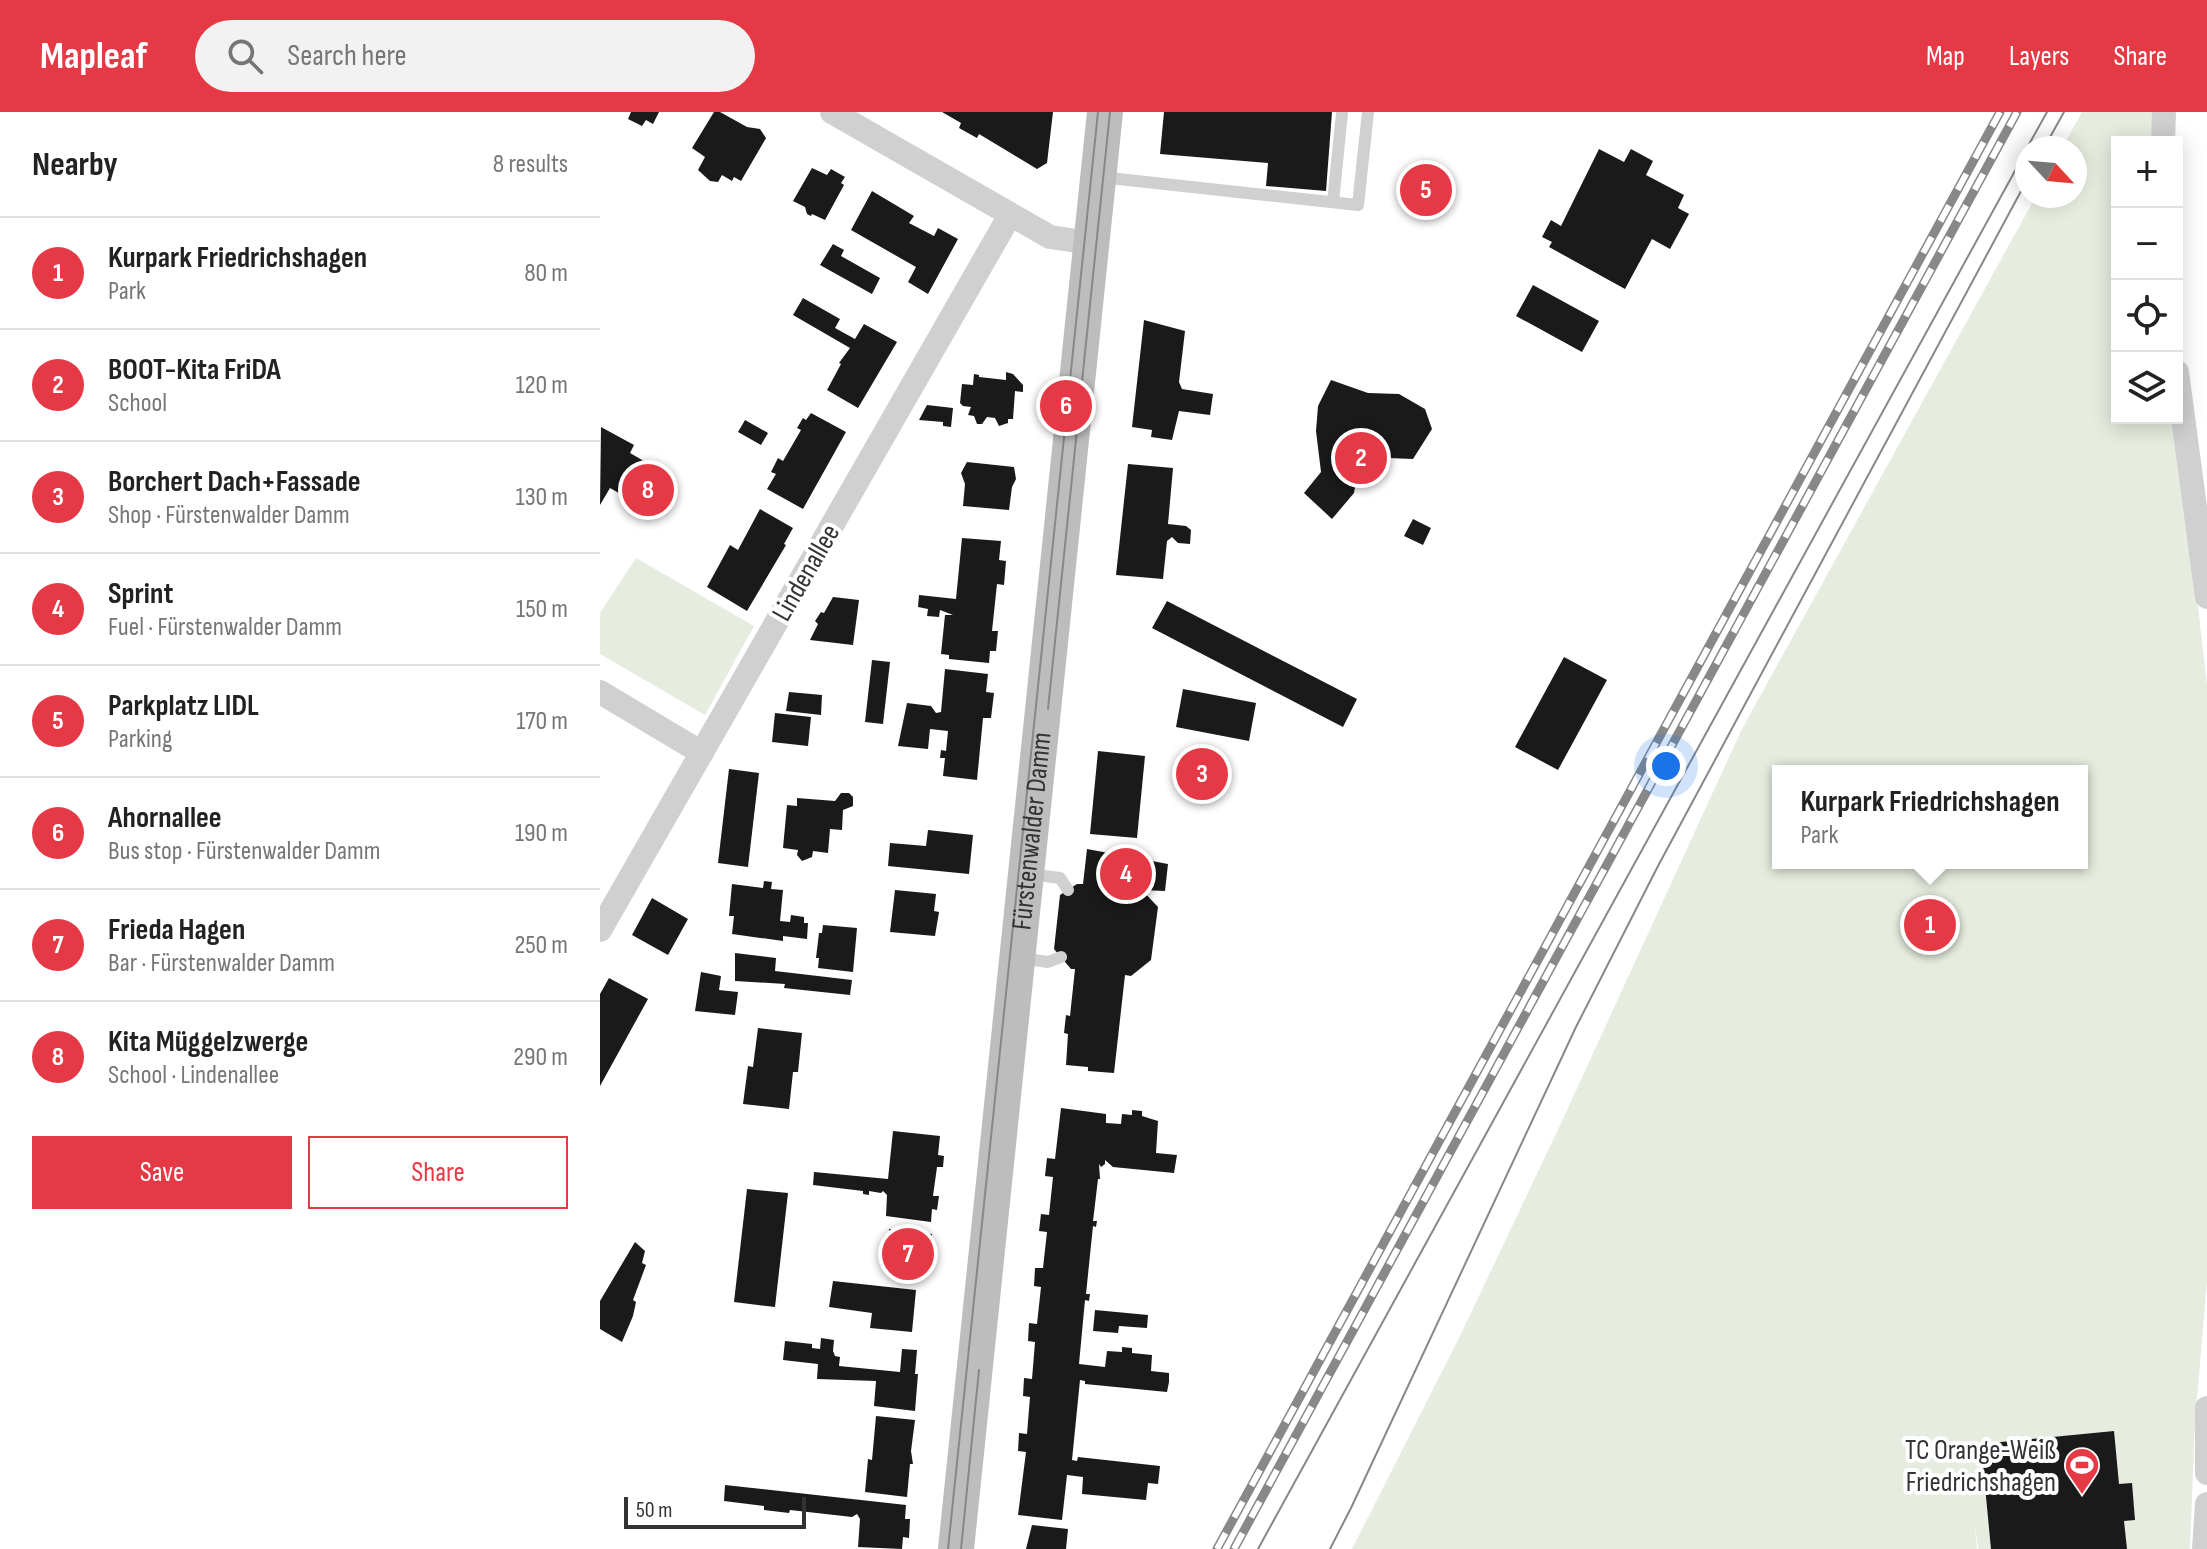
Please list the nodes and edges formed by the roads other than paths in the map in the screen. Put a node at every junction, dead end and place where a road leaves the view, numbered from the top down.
1 (832, 112) edge
2 (1105, 112) edge
3 (1368, 112) edge
4 (2164, 112) edge
5 (1342, 113) edge
6 (2163, 136) edge
7 (1098, 177) junction
8 (1333, 202) junction
9 (1010, 215) junction
10 (1091, 243) junction
11 (2183, 417) edge
12 (2207, 597) edge
13 (600, 692) edge
14 (702, 753) junction
15 (1025, 873) junction
16 (1068, 890) dead end
17 (600, 930) edge
18 (1061, 957) dead end
19 (1017, 958) junction
20 (2207, 1408) edge
21 (2207, 1473) edge
22 (2207, 1504) edge
23 (956, 1549) edge
24 (2204, 1549) edge

1 - 9 street
2 - 7 main road, Fürstenwalder Damm
3 - 8 lane
4 - 6 street
5 - 8 lane
7 - 8 lane
7 - 10 main road, Fürstenwalder Damm
9 - 10 street
9 - 14 street, Lindenallee
10 - 15 main road, Fürstenwalder Damm
11 - 12 street
13 - 14 street
14 - 17 street, Lindenallee
15 - 16 lane
15 - 19 main road, Fürstenwalder Damm
18 - 19 lane
19 - 23 main road, Fürstenwalder Damm
20 - 21 street
22 - 24 street

